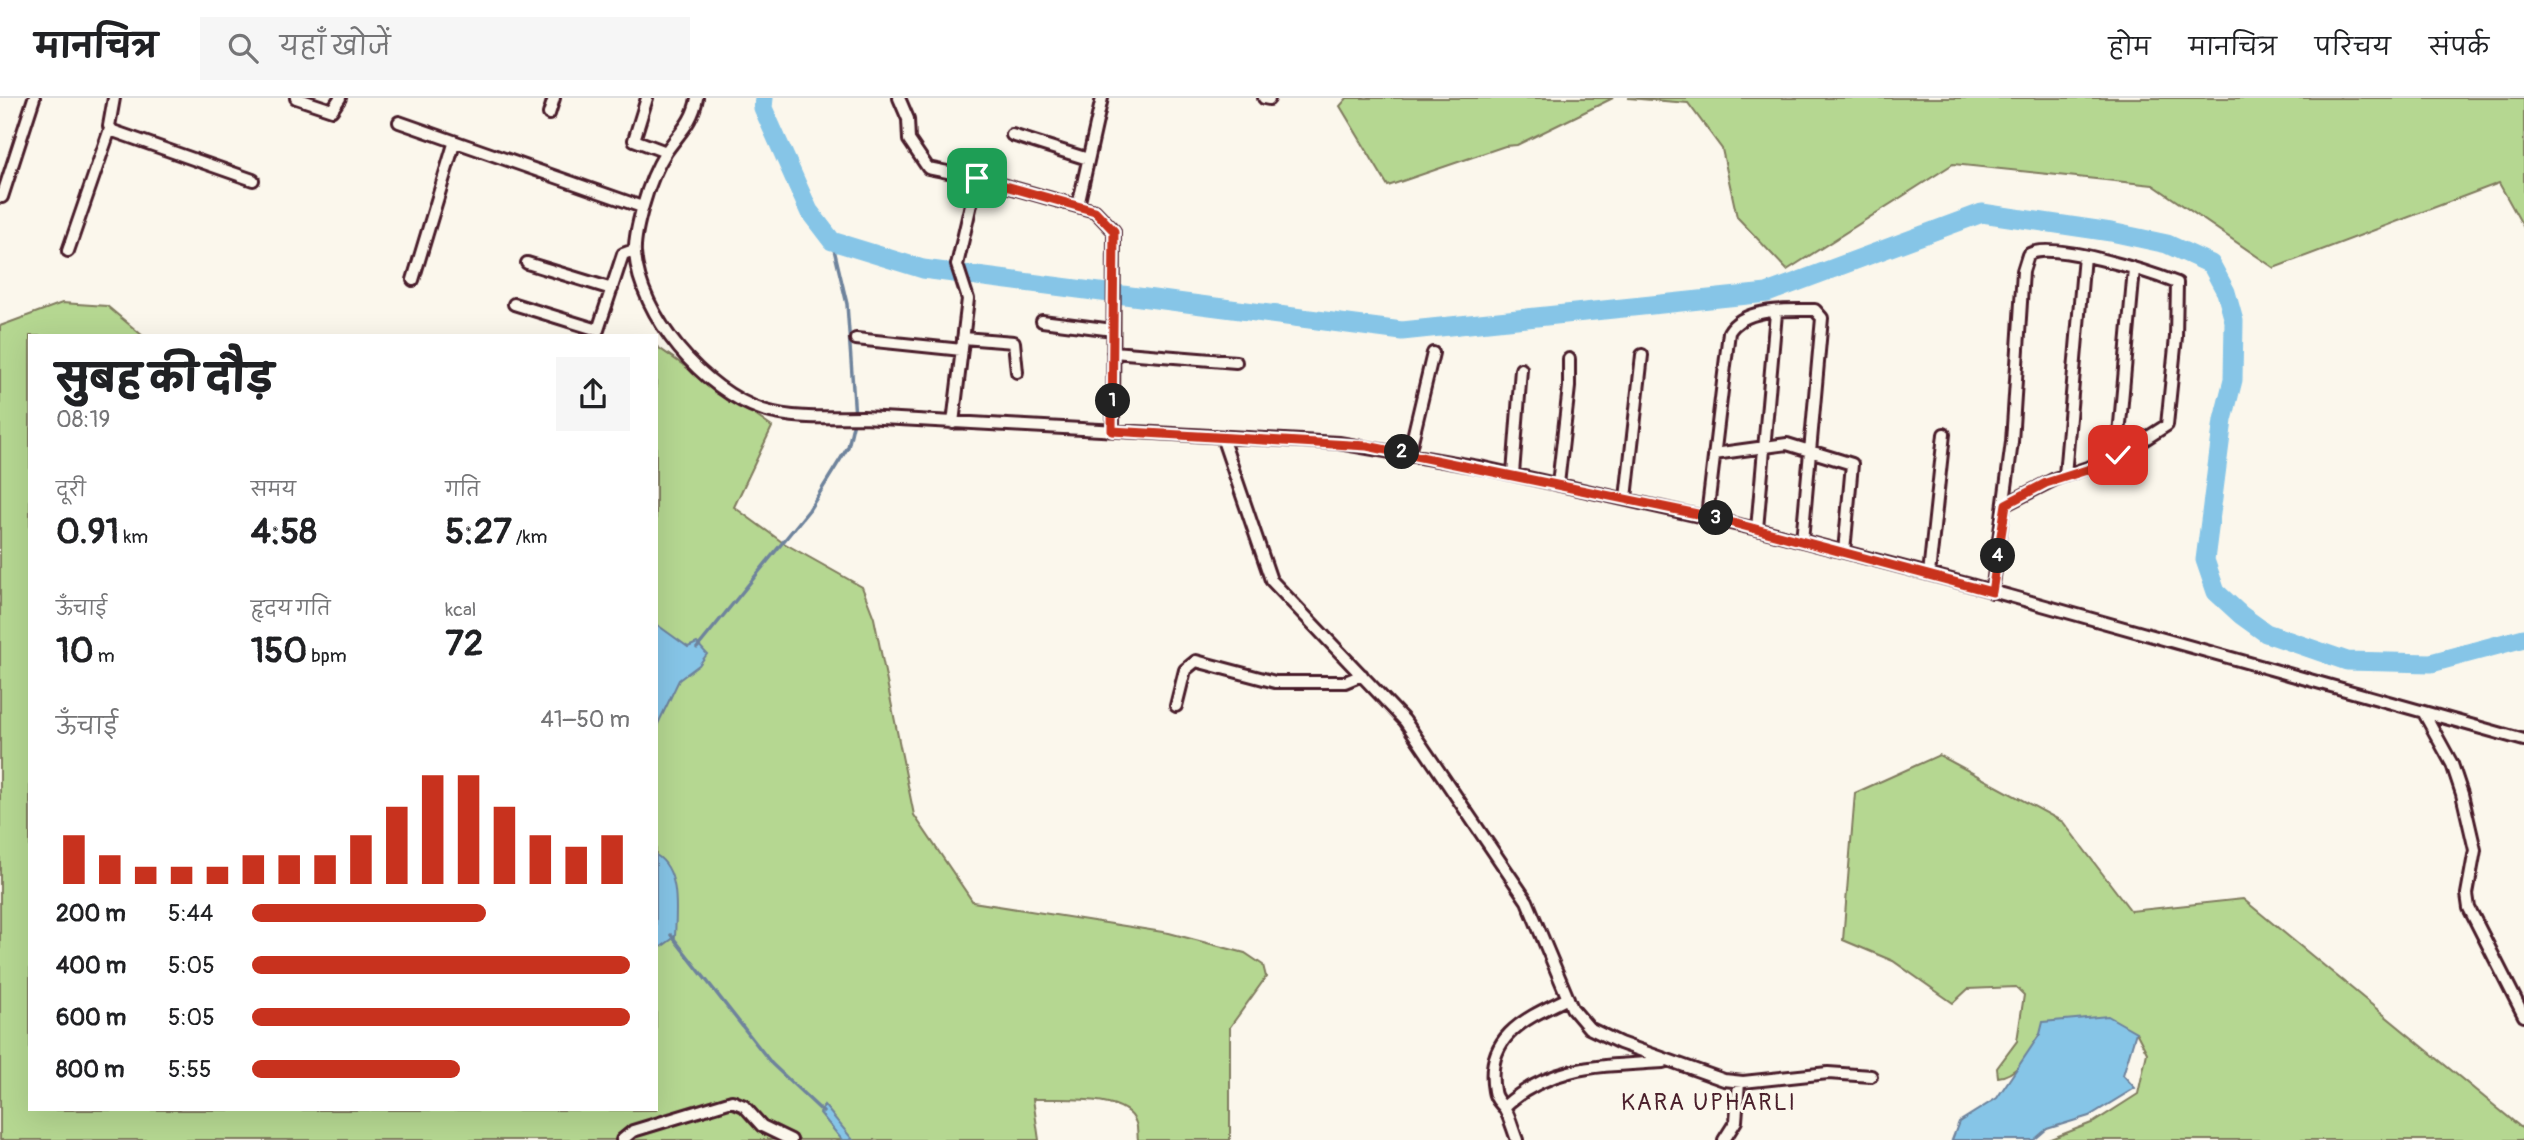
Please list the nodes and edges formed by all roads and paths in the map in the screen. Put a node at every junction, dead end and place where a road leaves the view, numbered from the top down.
1 (34, 98) edge
2 (114, 98) edge
3 (296, 98) edge
4 (340, 98) edge
5 (554, 98) edge
6 (647, 98) edge
7 (697, 98) edge
8 (899, 98) edge
9 (1102, 98) edge
10 (549, 114) dead end
11 (399, 122) dead end
12 (110, 129) junction
13 (1012, 135) dead end
14 (454, 144) junction
15 (666, 152) junction
16 (1088, 159) junction
17 (977, 178) junction
18 (253, 180) dead end
19 (2, 197) dead end
20 (1078, 206) junction
21 (642, 208) junction
22 (634, 250) junction
23 (68, 251) dead end
24 (2084, 256) junction
25 (527, 263) dead end
26 (2134, 269) junction
27 (413, 280) dead end
28 (611, 289) junction
29 (514, 304) dead end
30 (1776, 313) junction
31 (1042, 321) dead end
32 (1114, 330) junction
33 (856, 339) dead end
34 (962, 344) junction
35 (1113, 352) junction
36 (1433, 353) dead end
37 (1642, 355) dead end
38 (1569, 359) dead end
39 (1236, 362) dead end
40 (1521, 369) dead end
41 (1017, 372) dead end
42 (953, 423) junction
43 (1112, 431) junction
44 (1944, 434) dead end
45 (1222, 438) junction
46 (1766, 446) junction
47 (1810, 451) junction
48 (1409, 454) junction
49 (1714, 454) junction
50 (2117, 457) junction
51 (1513, 474) junction
52 (2065, 475) junction
53 (1558, 484) junction
54 (1626, 498) junction
55 (2006, 504) junction
56 (1707, 516) junction
57 (1757, 529) junction
58 (1802, 541) junction
59 (1844, 552) junction
60 (1929, 574) junction
61 (1992, 592) junction
62 (1362, 675) junction
63 (1176, 706) dead end
64 (2424, 713) junction
65 (2524, 740) edge
66 (1568, 998) junction
67 (2524, 1016) edge
68 (1666, 1062) junction
69 (1871, 1076) dead end
70 (1739, 1082) junction
71 (1504, 1107) junction
72 (622, 1140) edge
73 (791, 1140) edge
74 (1517, 1140) edge
75 (1724, 1140) edge

1 - 19 street
2 - 12 street
3 - 4 street
5 - 10 street
6 - 15 street
7 - 15 street
8 - 17 street
9 - 16 street
11 - 14 street
12 - 18 street
12 - 23 street
13 - 16 street
14 - 21 street
14 - 27 street
15 - 21 street
16 - 20 street
17 - 20 street
17 - 34 street
20 - 32 street
21 - 22 street
22 - 28 street
22 - 42 street
24 - 26 street
24 - 52 street
24 - 55 street
25 - 28 street
26 - 50 street
26 - 50 street
28 - 29 street
30 - 46 street
30 - 47 street
30 - 49 street
31 - 32 street
32 - 35 street
33 - 34 street
34 - 41 street
34 - 42 street
35 - 39 street
35 - 43 street
36 - 48 street
37 - 54 street
38 - 53 street
40 - 51 street
42 - 43 street
43 - 45 street
44 - 60 street
45 - 48 street
45 - 62 street
46 - 47 street
46 - 49 street
46 - 57 street
47 - 58 street
47 - 59 street
48 - 51 street
49 - 56 street
50 - 52 street
51 - 53 street
52 - 55 street
53 - 54 street
54 - 56 street
55 - 61 street
56 - 57 street
57 - 58 street
58 - 59 street
59 - 60 street
60 - 61 street
61 - 64 street
62 - 63 street
62 - 66 street
64 - 65 street
64 - 67 street
66 - 68 street
66 - 71 street
68 - 70 street
68 - 71 street
69 - 70 street
70 - 75 street
71 - 74 street
72 - 73 street

